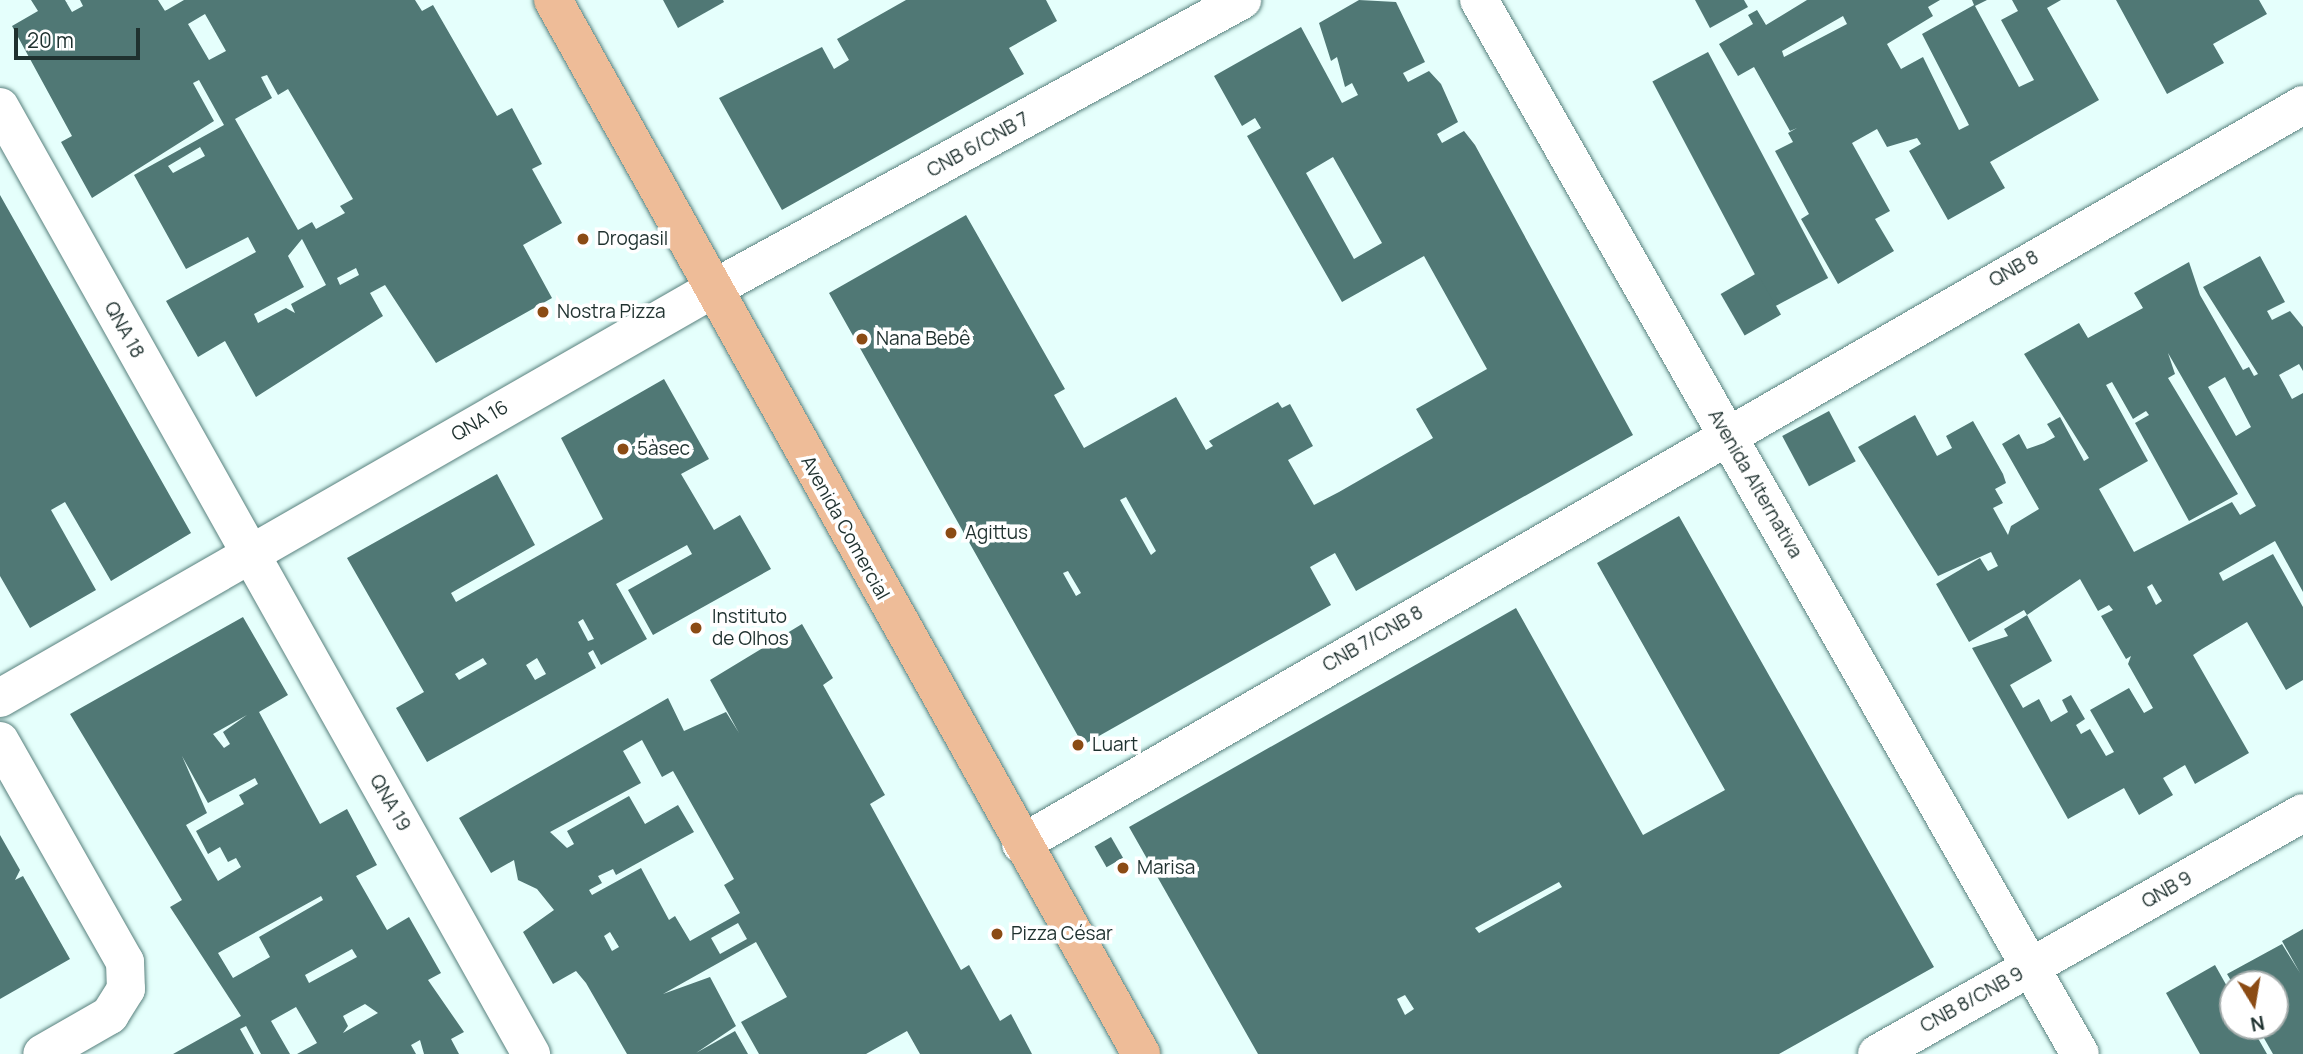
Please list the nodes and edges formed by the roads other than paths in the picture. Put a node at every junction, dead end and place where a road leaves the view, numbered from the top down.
1 (553, 0) edge
2 (1242, 0) edge
3 (1479, 0) edge
4 (2303, 105) edge
5 (0, 107) edge
6 (713, 289) junction
7 (1726, 434) junction
8 (248, 553) junction
9 (0, 698) edge
10 (0, 741) edge
11 (2303, 813) edge
12 (1021, 844) junction
13 (2032, 967) junction
14 (42, 1054) edge
15 (531, 1054) edge
16 (1141, 1054) edge
17 (1877, 1054) edge
18 (2080, 1054) edge

1 - 6 main road, Avenida Comercial
2 - 6 street, CNB 6/CNB 7
3 - 7 street, Avenida Alternativa
4 - 7 street, QNB 8
5 - 8 street, QNA 18
6 - 8 street, QNA 16
6 - 12 main road, Avenida Comercial
7 - 12 street, CNB 7/CNB 8
7 - 13 street, Avenida Alternativa
8 - 9 street, QNA 16
8 - 15 street, QNA 19
10 - 14 street
11 - 13 street, QNB 9
12 - 16 main road, Avenida Comercial
13 - 17 street, CNB 8/CNB 9
13 - 18 street, Avenida Alternativa

